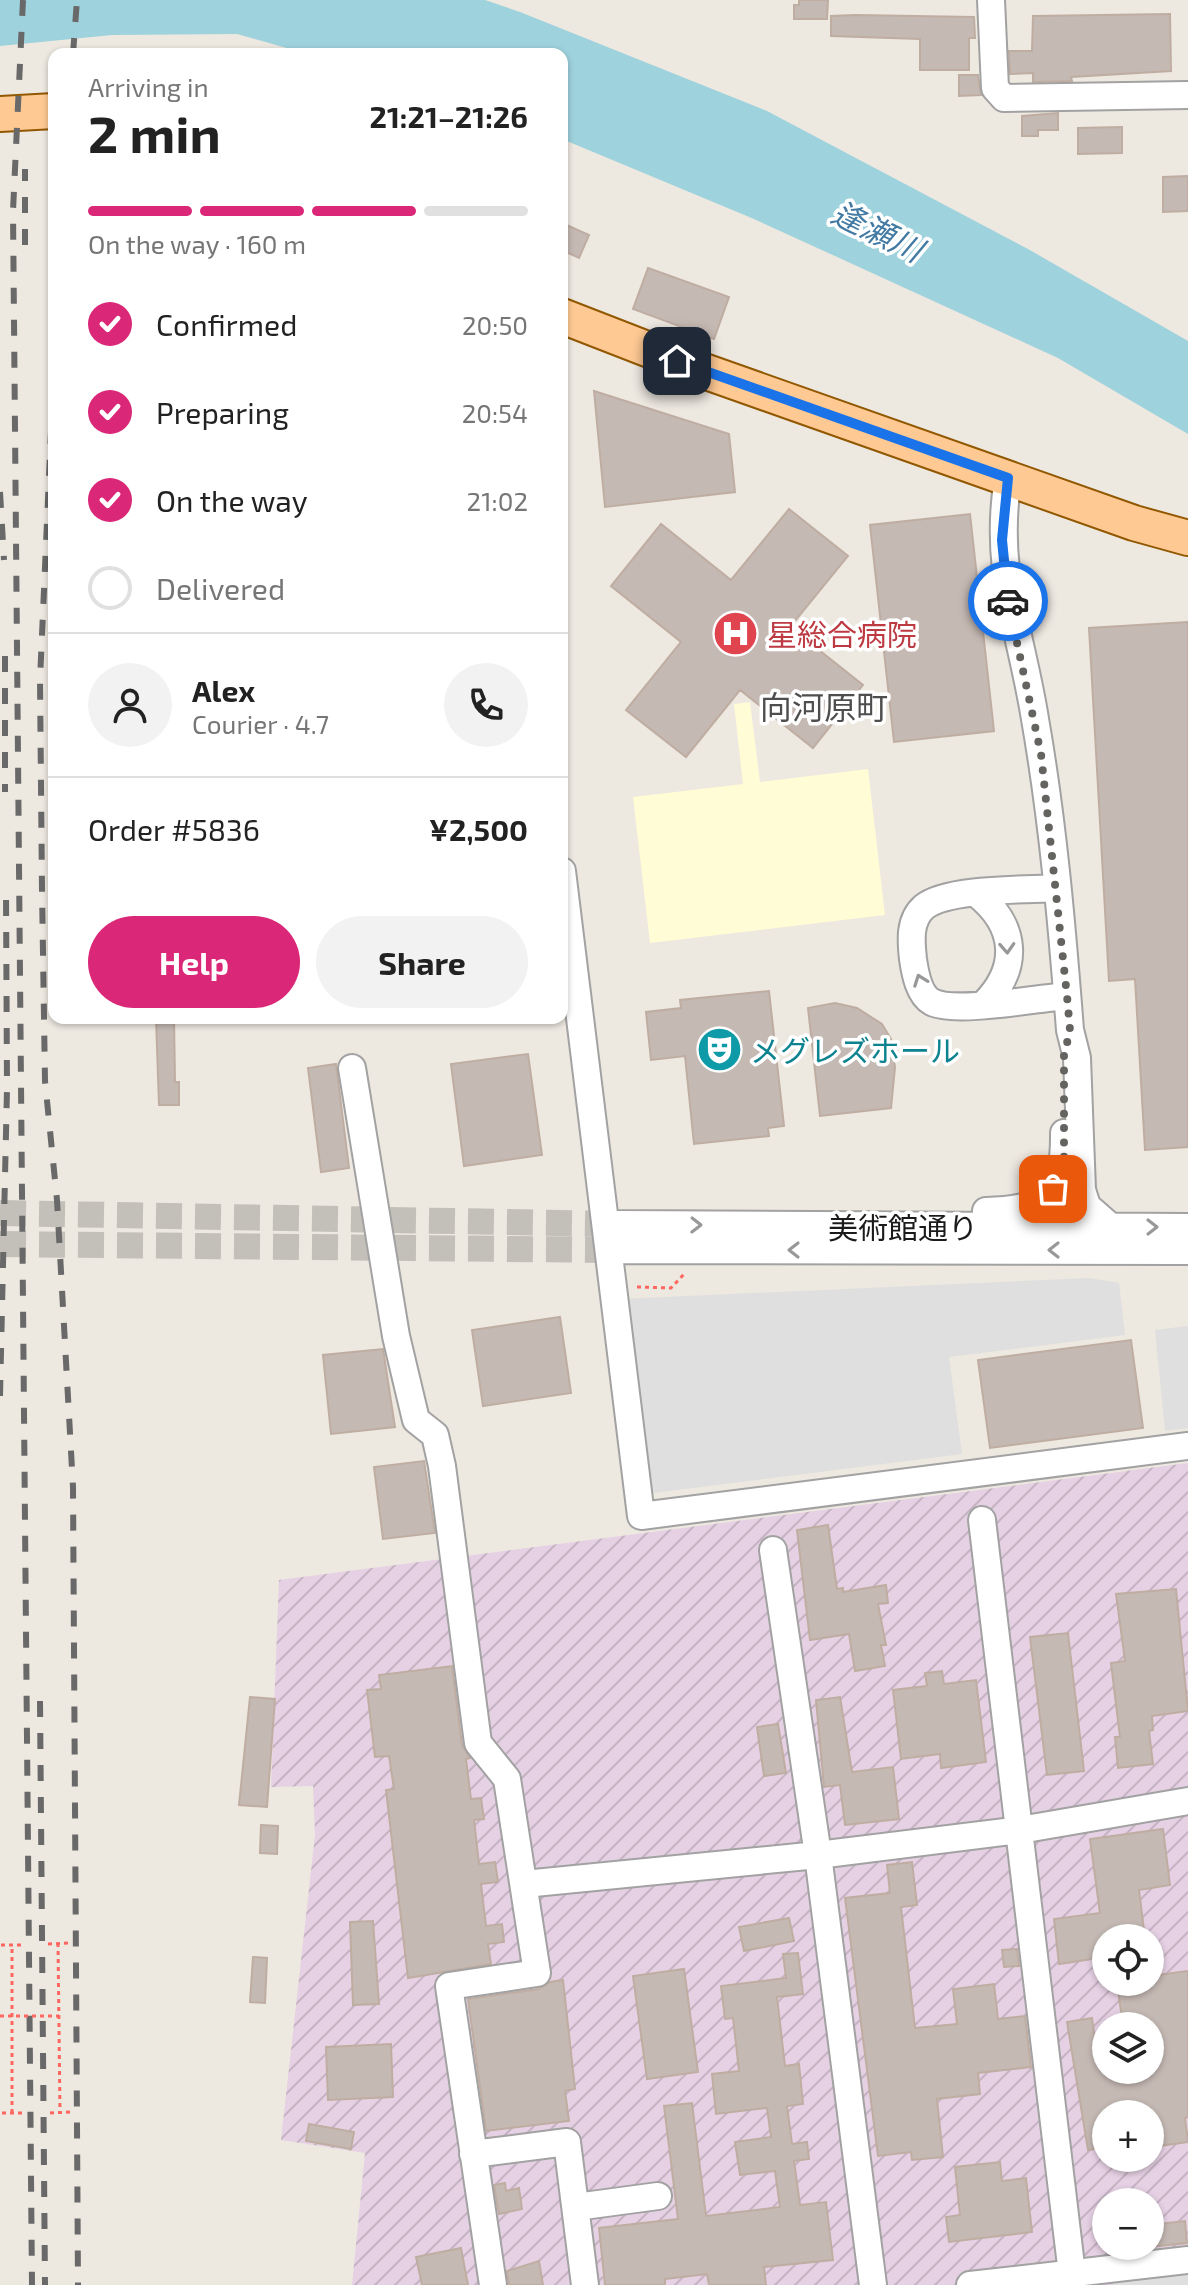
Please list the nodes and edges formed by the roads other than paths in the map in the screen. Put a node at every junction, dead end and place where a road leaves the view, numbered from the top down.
1 (991, 0) edge
2 (1188, 95) edge
3 (48, 111) edge
4 (0, 114) edge
5 (568, 318) edge
6 (1008, 478) junction
7 (1188, 538) edge
8 (1057, 888) junction
9 (977, 894) junction
10 (568, 920) edge
11 (1067, 996) junction
12 (984, 1004) junction
13 (1070, 1030) junction
14 (352, 1068) dead end
15 (858, 1227) junction
16 (1111, 1227) junction
17 (1188, 1227) edge
18 (1188, 1251) edge
19 (1188, 1446) edge
20 (982, 1520) dead end
21 (773, 1550) dead end
22 (1188, 1801) edge
23 (1020, 1830) junction
24 (818, 1855) junction
25 (524, 1884) junction
26 (473, 2154) junction
27 (658, 2196) dead end
28 (576, 2207) junction
29 (1188, 2260) edge
30 (1072, 2274) junction
31 (1037, 2282) edge
32 (493, 2285) edge
33 (585, 2285) edge
34 (873, 2285) edge
35 (970, 2285) edge

1 - 2 street
3 - 4 main road
5 - 6 main road
6 - 7 main road
6 - 8 street
8 - 9 street
8 - 11 street
9 -> 12 street
12 -> 9 street
10 - 19 street
11 - 12 street
11 - 13 street
13 - 15 street
13 - 16 street
14 - 25 street
15 - 16 street, 美術館通り
18 -> 15 street, 美術館通り
16 -> 17 street, 美術館通り
20 - 23 street
21 - 24 street
22 - 23 street
23 - 24 street
23 - 30 street
24 - 25 street
24 - 34 street
25 - 26 street
26 - 28 street
26 - 32 street
27 - 28 street
28 - 33 street
29 - 30 street
30 - 31 street
31 - 35 street

